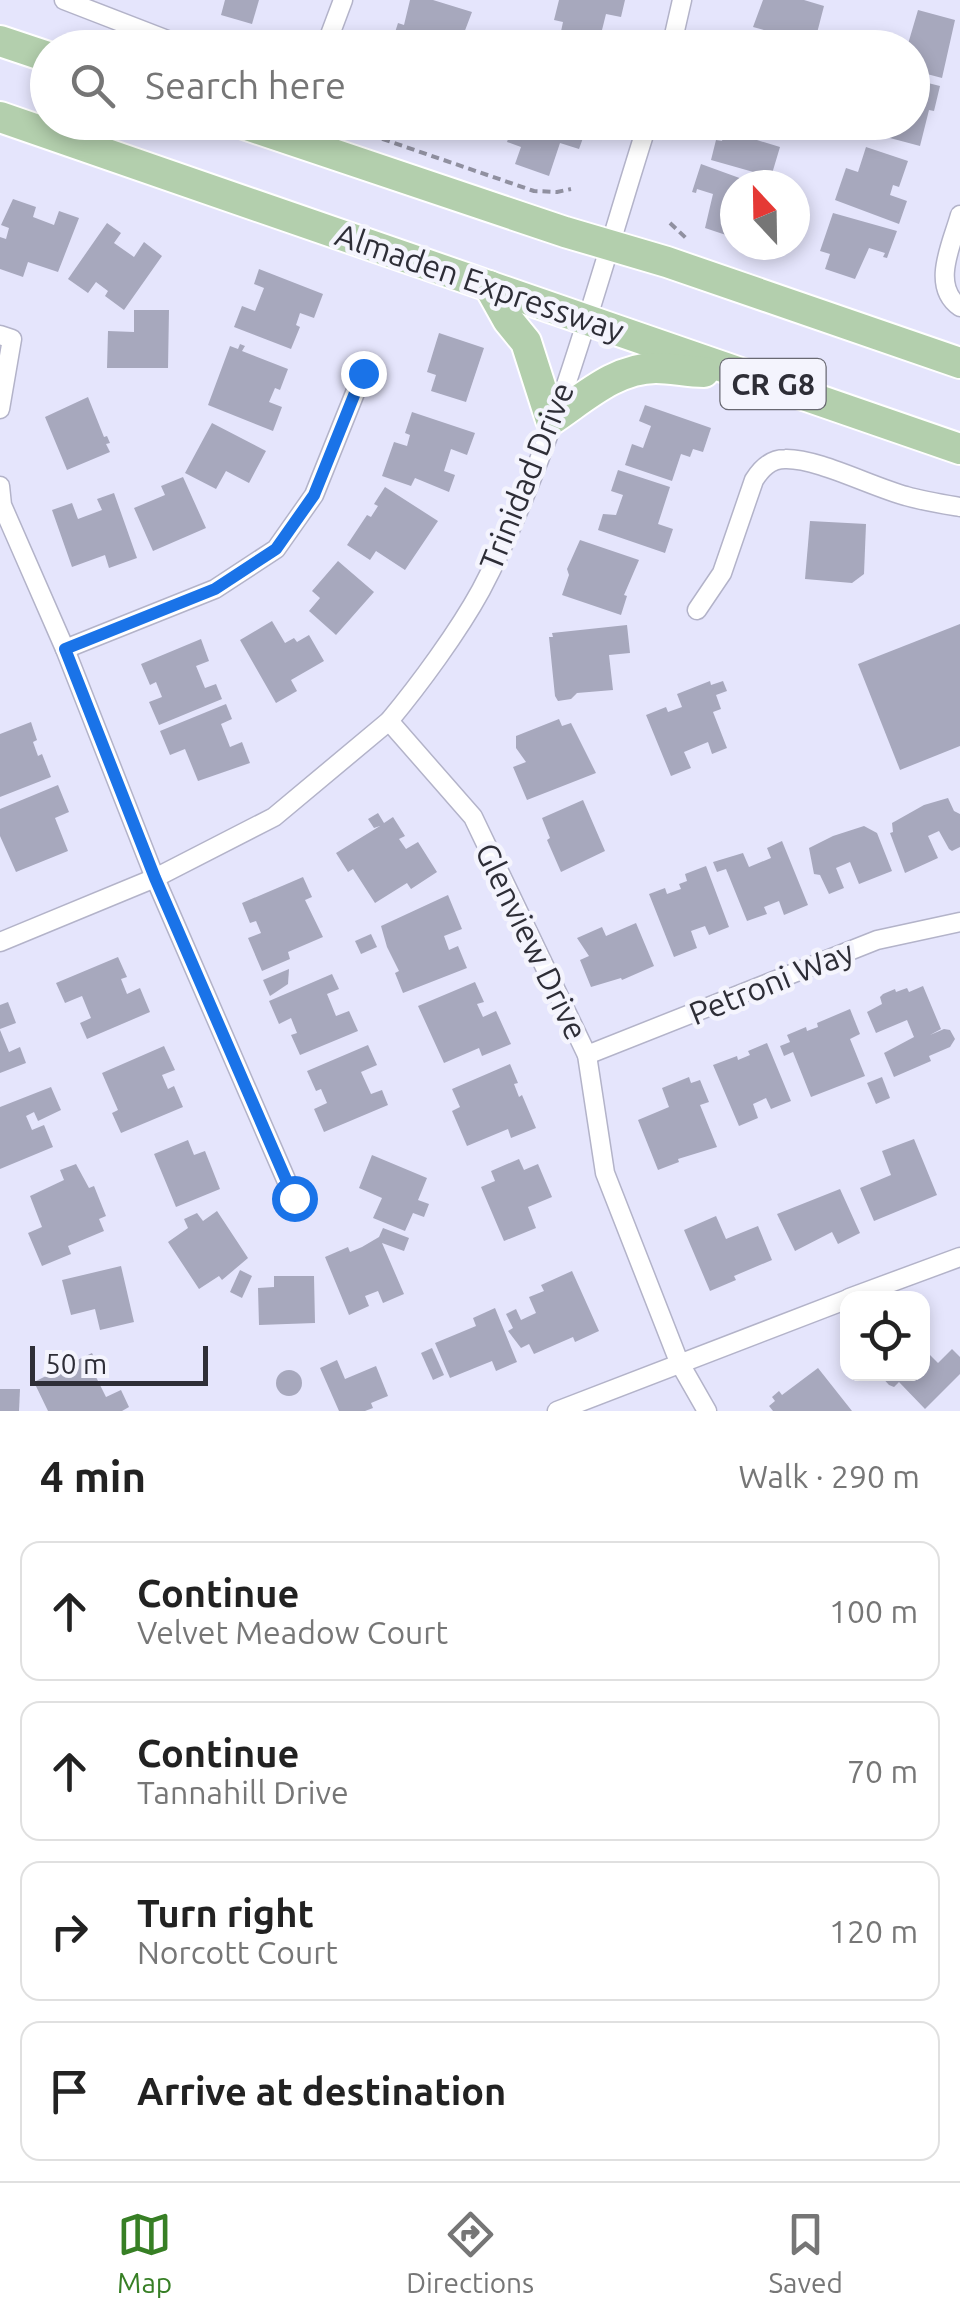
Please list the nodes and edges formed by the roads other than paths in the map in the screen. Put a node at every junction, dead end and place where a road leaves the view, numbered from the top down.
1 (64, 0) edge
2 (343, 0) edge
3 (682, 0) edge
4 (142, 30) edge
5 (332, 30) edge
6 (675, 30) edge
7 (0, 40) edge
8 (30, 51) edge
9 (0, 117) edge
10 (30, 127) edge
11 (67, 140) edge
12 (292, 140) edge
13 (642, 140) edge
14 (960, 215) edge
15 (608, 246) junction
16 (489, 286) junction
17 (953, 301) edge
18 (586, 320) junction
19 (0, 335) edge
20 (960, 363) edge
21 (732, 370) junction
22 (363, 373) dead end
23 (0, 410) edge
24 (551, 420) junction
25 (960, 450) edge
26 (0, 486) edge
27 (960, 507) edge
28 (696, 610) dead end
29 (65, 649) junction
30 (388, 721) junction
31 (155, 878) junction
32 (960, 922) edge
33 (0, 942) edge
34 (587, 1055) junction
35 (294, 1198) dead end
36 (960, 1257) edge
37 (869, 1291) edge
38 (840, 1302) edge
39 (679, 1362) junction
40 (557, 1411) edge
41 (707, 1411) edge

1 - 4 street
2 - 5 street
3 - 6 street
7 - 8 main road
9 - 10 main road, Almaden Expressway / CR G8
11 - 16 main road, Almaden Expressway / CR G8
12 - 15 main road, CR G8
13 - 15 street, Trinidad Drive
14 - 17 street
15 - 18 street, Trinidad Drive
15 - 20 main road, CR G8
16 - 18 main road, Almaden Expressway / CR G8
16 - 24 main road
18 - 21 main road, Almaden Expressway / CR G8
18 - 24 street, Trinidad Drive
19 - 23 street
21 - 24 main road
21 - 25 main road, Almaden Expressway / CR G8
22 - 29 street
24 - 30 street, Trinidad Drive
26 - 29 street
27 - 28 street
29 - 31 street
30 - 31 street, Trinidad Drive
30 - 34 street, Glenview Drive
31 - 33 street, Trinidad Drive
31 - 35 street
32 - 34 street, Petroni Way
34 - 39 street, Glenview Drive
36 - 37 street
38 - 39 street
39 - 40 street
39 - 41 street, Glenview Drive

